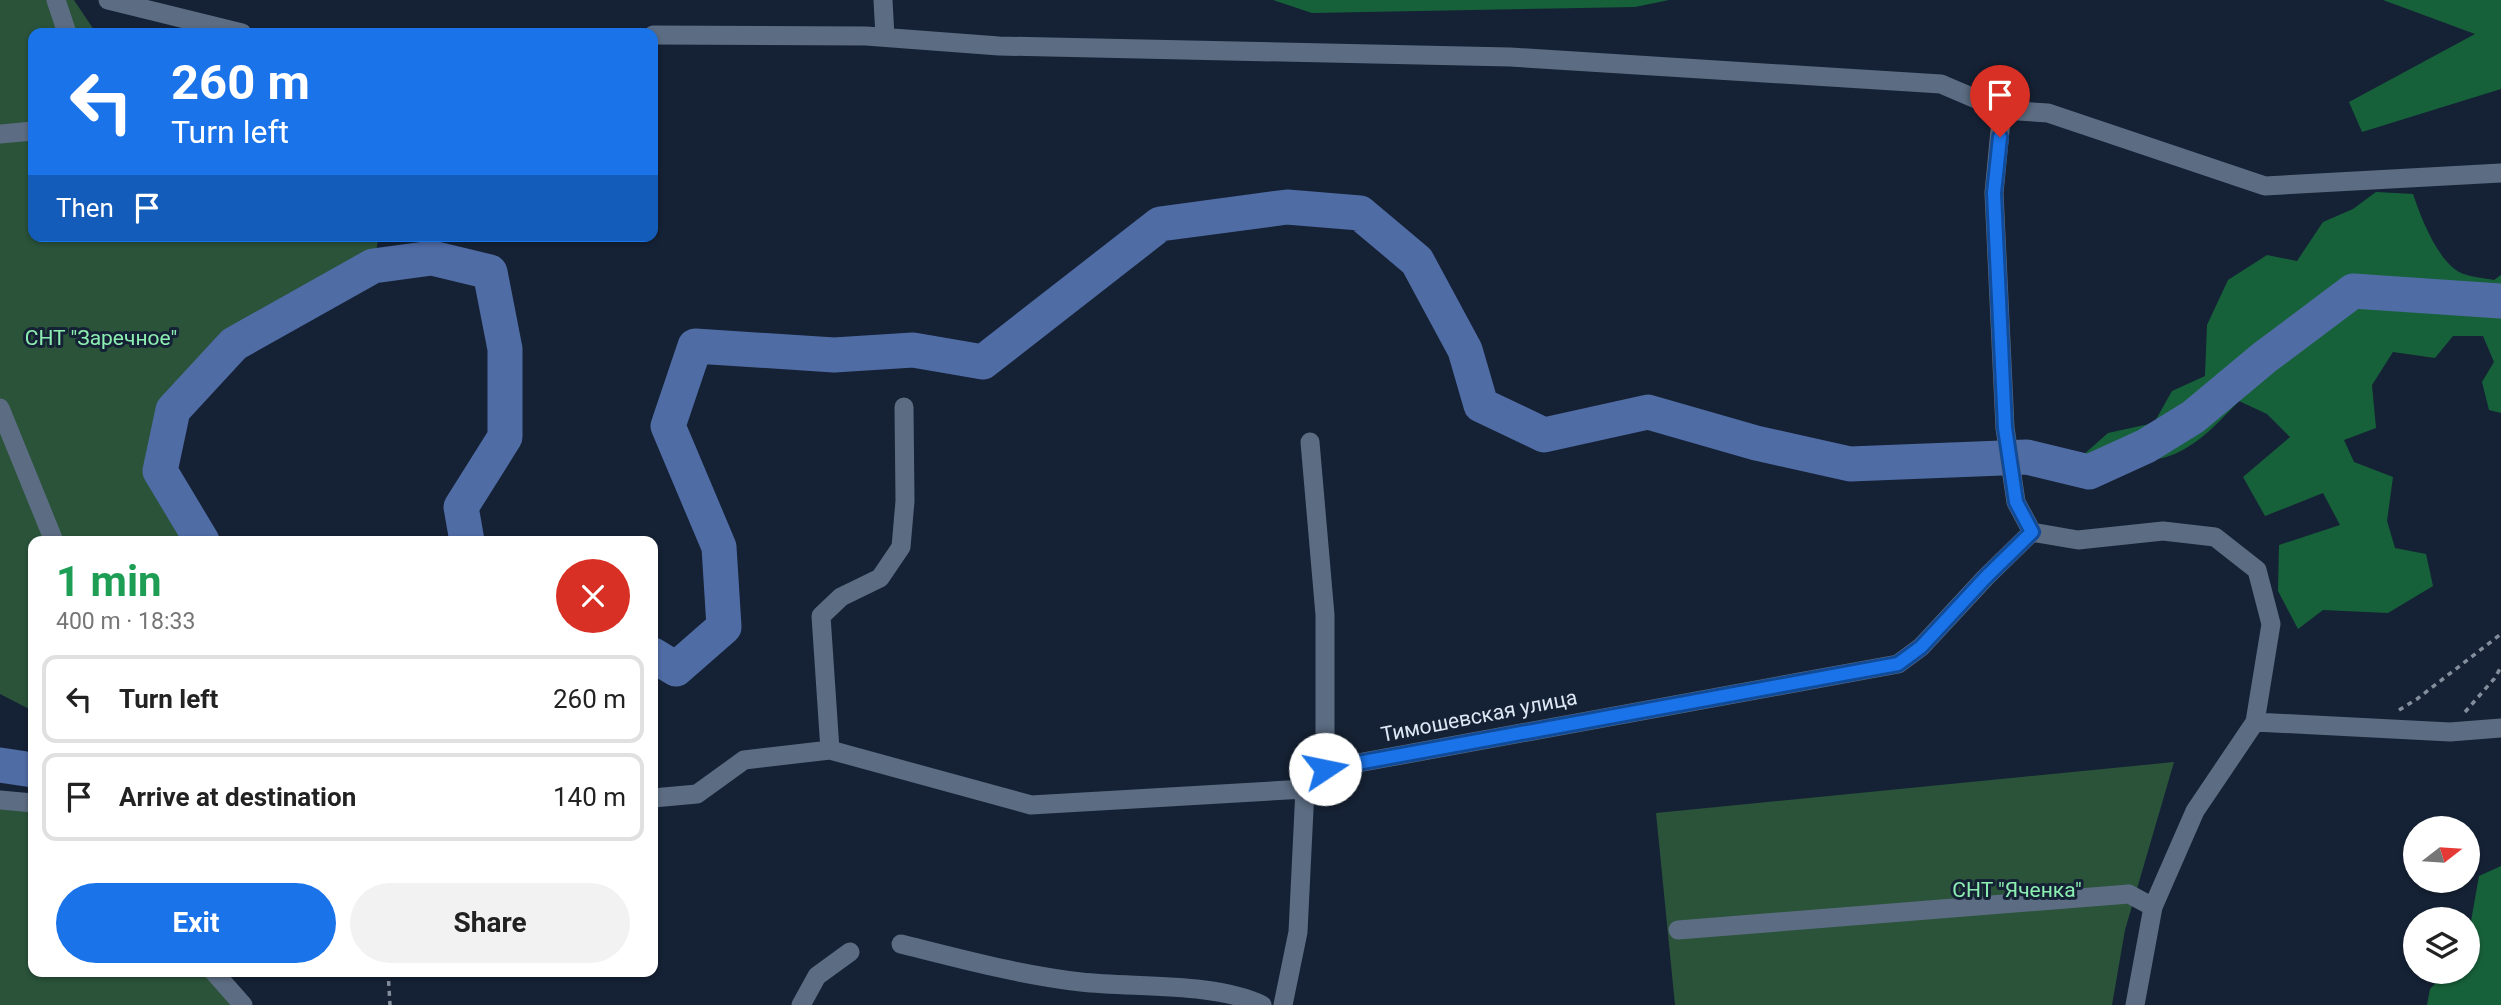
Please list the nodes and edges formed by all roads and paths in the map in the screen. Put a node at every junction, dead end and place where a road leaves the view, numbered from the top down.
1 (56, 0) edge
2 (108, 0) edge
3 (883, 0) edge
4 (64, 28) edge
5 (223, 28) edge
6 (658, 36) edge
7 (876, 36) junction
8 (2002, 110) junction
9 (28, 131) edge
10 (0, 134) edge
11 (2501, 173) edge
12 (904, 407) dead end
13 (0, 408) edge
14 (1310, 442) dead end
15 (2032, 532) junction
16 (52, 536) edge
17 (2501, 634) edge
18 (2501, 667) edge
19 (2255, 722) junction
20 (2371, 728) junction
21 (2501, 728) edge
22 (2450, 732) junction
23 (830, 750) junction
24 (1325, 769) junction
25 (1305, 789) junction
26 (658, 798) edge
27 (0, 800) edge
28 (28, 803) edge
29 (2153, 906) junction
30 (1678, 930) dead end
31 (901, 944) dead end
32 (850, 952) dead end
33 (218, 977) edge
34 (388, 977) edge
35 (243, 1005) edge
36 (390, 1005) edge
37 (801, 1005) edge
38 (1262, 1005) edge
39 (1283, 1005) edge
40 (2135, 1005) edge

1 - 4 street
2 - 5 street
3 - 7 street
6 - 7 street
7 - 8 street
8 - 11 street
8 - 15 street
9 - 10 street
12 - 23 street
13 - 16 street
14 - 24 street
15 - 19 street
15 - 24 street, Тимошевская улица
17 - 20 path
18 - 22 path
19 - 20 street
19 - 29 street
20 - 22 street
21 - 22 street
23 - 25 street
23 - 26 street
24 - 25 street
25 - 39 street
27 - 28 street
29 - 30 street
29 - 40 street
31 - 38 street
32 - 37 street
33 - 35 street
34 - 36 path

